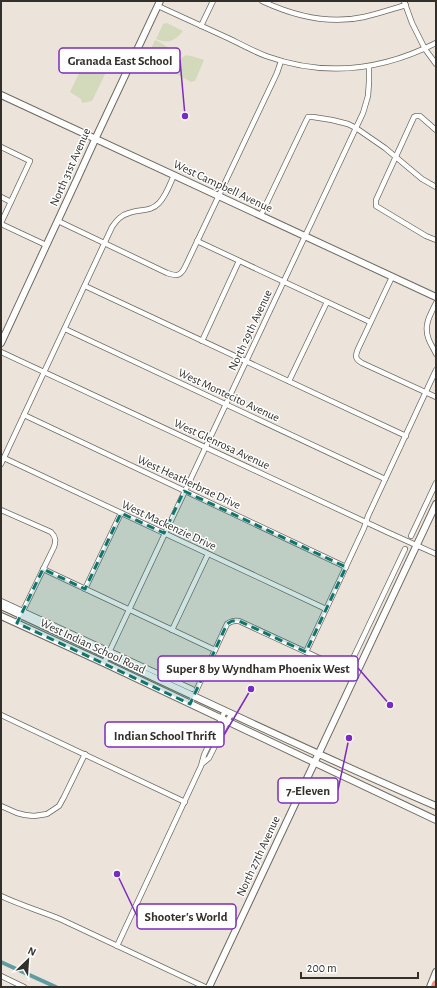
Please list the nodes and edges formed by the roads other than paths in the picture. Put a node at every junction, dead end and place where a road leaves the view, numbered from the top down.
1 (213, 1) edge
2 (264, 1) edge
3 (159, 3) edge
4 (405, 3) edge
5 (201, 26) junction
6 (436, 43) edge
7 (425, 49) junction
8 (281, 60) junction
9 (436, 64) edge
10 (369, 67) junction
11 (1, 95) edge
12 (356, 128) junction
13 (436, 130) edge
14 (95, 139) junction
15 (1, 147) edge
16 (396, 158) junction
17 (174, 175) junction
18 (436, 187) edge
19 (218, 196) junction
20 (1, 197) edge
21 (11, 202) junction
22 (261, 215) junction
23 (58, 221) junction
24 (1, 224) edge
25 (305, 236) junction
26 (197, 240) junction
27 (436, 240) edge
28 (105, 243) junction
29 (46, 245) junction
30 (240, 260) junction
31 (392, 277) junction
32 (284, 281) junction
33 (85, 286) junction
34 (436, 297) edge
35 (327, 302) junction
36 (436, 303) edge
37 (370, 322) junction
38 (64, 329) junction
39 (202, 341) junction
40 (1, 343) edge
41 (1, 352) edge
42 (436, 354) edge
43 (246, 361) junction
44 (436, 370) edge
45 (44, 372) junction
46 (290, 381) junction
47 (426, 393) junction
48 (436, 397) edge
49 (225, 404) junction
50 (24, 415) junction
51 (406, 436) junction
52 (205, 447) junction
53 (4, 458) junction
54 (1, 464) edge
55 (385, 478) junction
56 (436, 483) edge
57 (184, 491) junction
58 (436, 504) edge
59 (1, 510) edge
60 (121, 513) junction
61 (366, 522) junction
62 (415, 528) junction
63 (423, 531) junction
64 (164, 534) junction
65 (411, 536) dead end
66 (416, 545) junction
67 (405, 549) dead end
68 (208, 554) junction
69 (436, 554) edge
70 (401, 557) junction
71 (409, 561) junction
72 (346, 567) junction
73 (43, 569) junction
74 (85, 589) junction
75 (1, 601) edge
76 (1, 606) edge
77 (326, 609) junction
78 (129, 610) junction
79 (22, 613) junction
80 (1, 616) edge
81 (17, 623) junction
82 (172, 630) junction
83 (216, 650) junction
84 (306, 652) junction
85 (108, 653) junction
86 (104, 663) junction
87 (347, 671) junction
88 (356, 675) junction
89 (192, 689) dead end
90 (194, 697) junction
91 (190, 704) junction
92 (228, 713) junction
93 (1, 715) edge
94 (224, 720) junction
95 (85, 754) junction
96 (318, 754) junction
97 (314, 763) junction
98 (185, 802) junction
99 (1, 806) edge
100 (436, 806) edge
101 (436, 820) edge
102 (1, 896) edge
103 (117, 946) junction
104 (436, 972) edge
105 (1, 976) edge
106 (436, 984) edge
107 (24, 987) edge
108 (205, 987) edge
109 (210, 987) edge
110 (430, 987) edge
111 (435, 987) edge

1 - 5 street
2 - 4 street
3 - 5 street
3 - 14 main road, North 31st Avenue
4 - 7 street
5 - 8 street
6 - 7 street
7 - 9 street
7 - 10 street
8 - 10 street
8 - 19 street
10 - 12 street, North 29th Avenue
11 - 14 main road, West Campbell Avenue
12 - 16 street
12 - 22 street
12 - 25 street, North 29th Avenue
13 - 16 street
14 - 17 main road, West Campbell Avenue
14 - 23 main road, North 31st Avenue
15 - 21 street
16 - 18 street
16 - 27 street
17 - 19 main road, West Campbell Avenue
17 - 28 street
19 - 22 main road, West Campbell Avenue
19 - 26 street
20 - 21 street
21 - 24 street
22 - 25 main road, West Campbell Avenue
23 - 28 street
23 - 29 main road, North 31st Avenue
24 - 29 street
25 - 31 main road, West Campbell Avenue
25 - 32 street, North 29th Avenue
26 - 28 street
26 - 30 street
28 - 33 street
29 - 40 main road, North 31st Avenue
30 - 32 street
30 - 39 street
31 - 34 main road, West Campbell Avenue
31 - 37 street
32 - 35 street
32 - 43 street, North 29th Avenue
33 - 38 street
33 - 39 street
35 - 37 street
35 - 46 street
36 - 42 street
37 - 47 street
38 - 45 street
38 - 49 street, West Montecito Avenue
39 - 43 street
41 - 45 street, West Glenrosa Avenue
43 - 46 street
43 - 49 street, North 29th Avenue
44 - 47 street
45 - 50 street
45 - 52 street, West Glenrosa Avenue
46 - 51 street
47 - 48 street
47 - 51 street
49 - 52 street, North 29th Avenue
49 - 55 street, West Montecito Avenue
50 - 53 street
50 - 57 street, West Heatherbrae Drive
51 - 55 street
52 - 57 street, North 29th Avenue
52 - 61 street, West Glenrosa Avenue
53 - 54 street
53 - 60 street, West Mackenzie Drive
55 - 61 street
56 - 62 street
57 - 64 street, North 29th Avenue
57 - 72 street, West Heatherbrae Drive
58 - 63 main road, North 27th Avenue
59 - 73 street
60 - 64 street, West Mackenzie Drive
60 - 74 street
61 - 66 street, West Glenrosa Avenue
61 - 72 street
62 - 63 street
62 - 65 street
63 - 66 main road, North 27th Avenue
64 - 68 street, West Mackenzie Drive
64 - 78 street, North 29th Avenue
66 - 69 street, West Glenrosa Avenue
66 - 71 main road, North 27th Avenue
67 - 70 street
68 - 77 street, West Mackenzie Drive
68 - 82 street
70 - 71 street
70 - 87 street
71 - 88 main road, North 27th Avenue
72 - 77 street
73 - 74 street
73 - 79 street
74 - 78 street
75 - 79 street, West Indian School Road
76 - 79 main road, West Indian School Road
77 - 84 street
78 - 82 street
78 - 85 street, North 29th Avenue
79 - 81 street
79 - 85 main road, West Indian School Road
80 - 81 main road, West Indian School Road
81 - 86 main road, West Indian School Road
82 - 83 street
83 - 84 street
83 - 90 street
84 - 87 street
85 - 86 street, North 29th Avenue
85 - 89 street, West Indian School Road
85 - 90 main road, West Indian School Road
86 - 91 main road, West Indian School Road
87 - 88 street
88 - 96 main road, North 27th Avenue
90 - 91 street
90 - 92 main road, West Indian School Road
91 - 94 main road, West Indian School Road
92 - 94 street
92 - 96 main road, West Indian School Road
93 - 95 street
94 - 97 main road, West Indian School Road
94 - 98 street
95 - 98 street
95 - 99 street
96 - 97 main road, North 27th Avenue
96 - 100 main road, West Indian School Road
97 - 101 main road, West Indian School Road
97 - 109 main road, North 27th Avenue
98 - 103 street
102 - 103 street
103 - 108 street
104 - 110 main road
105 - 107 street
106 - 111 highway

